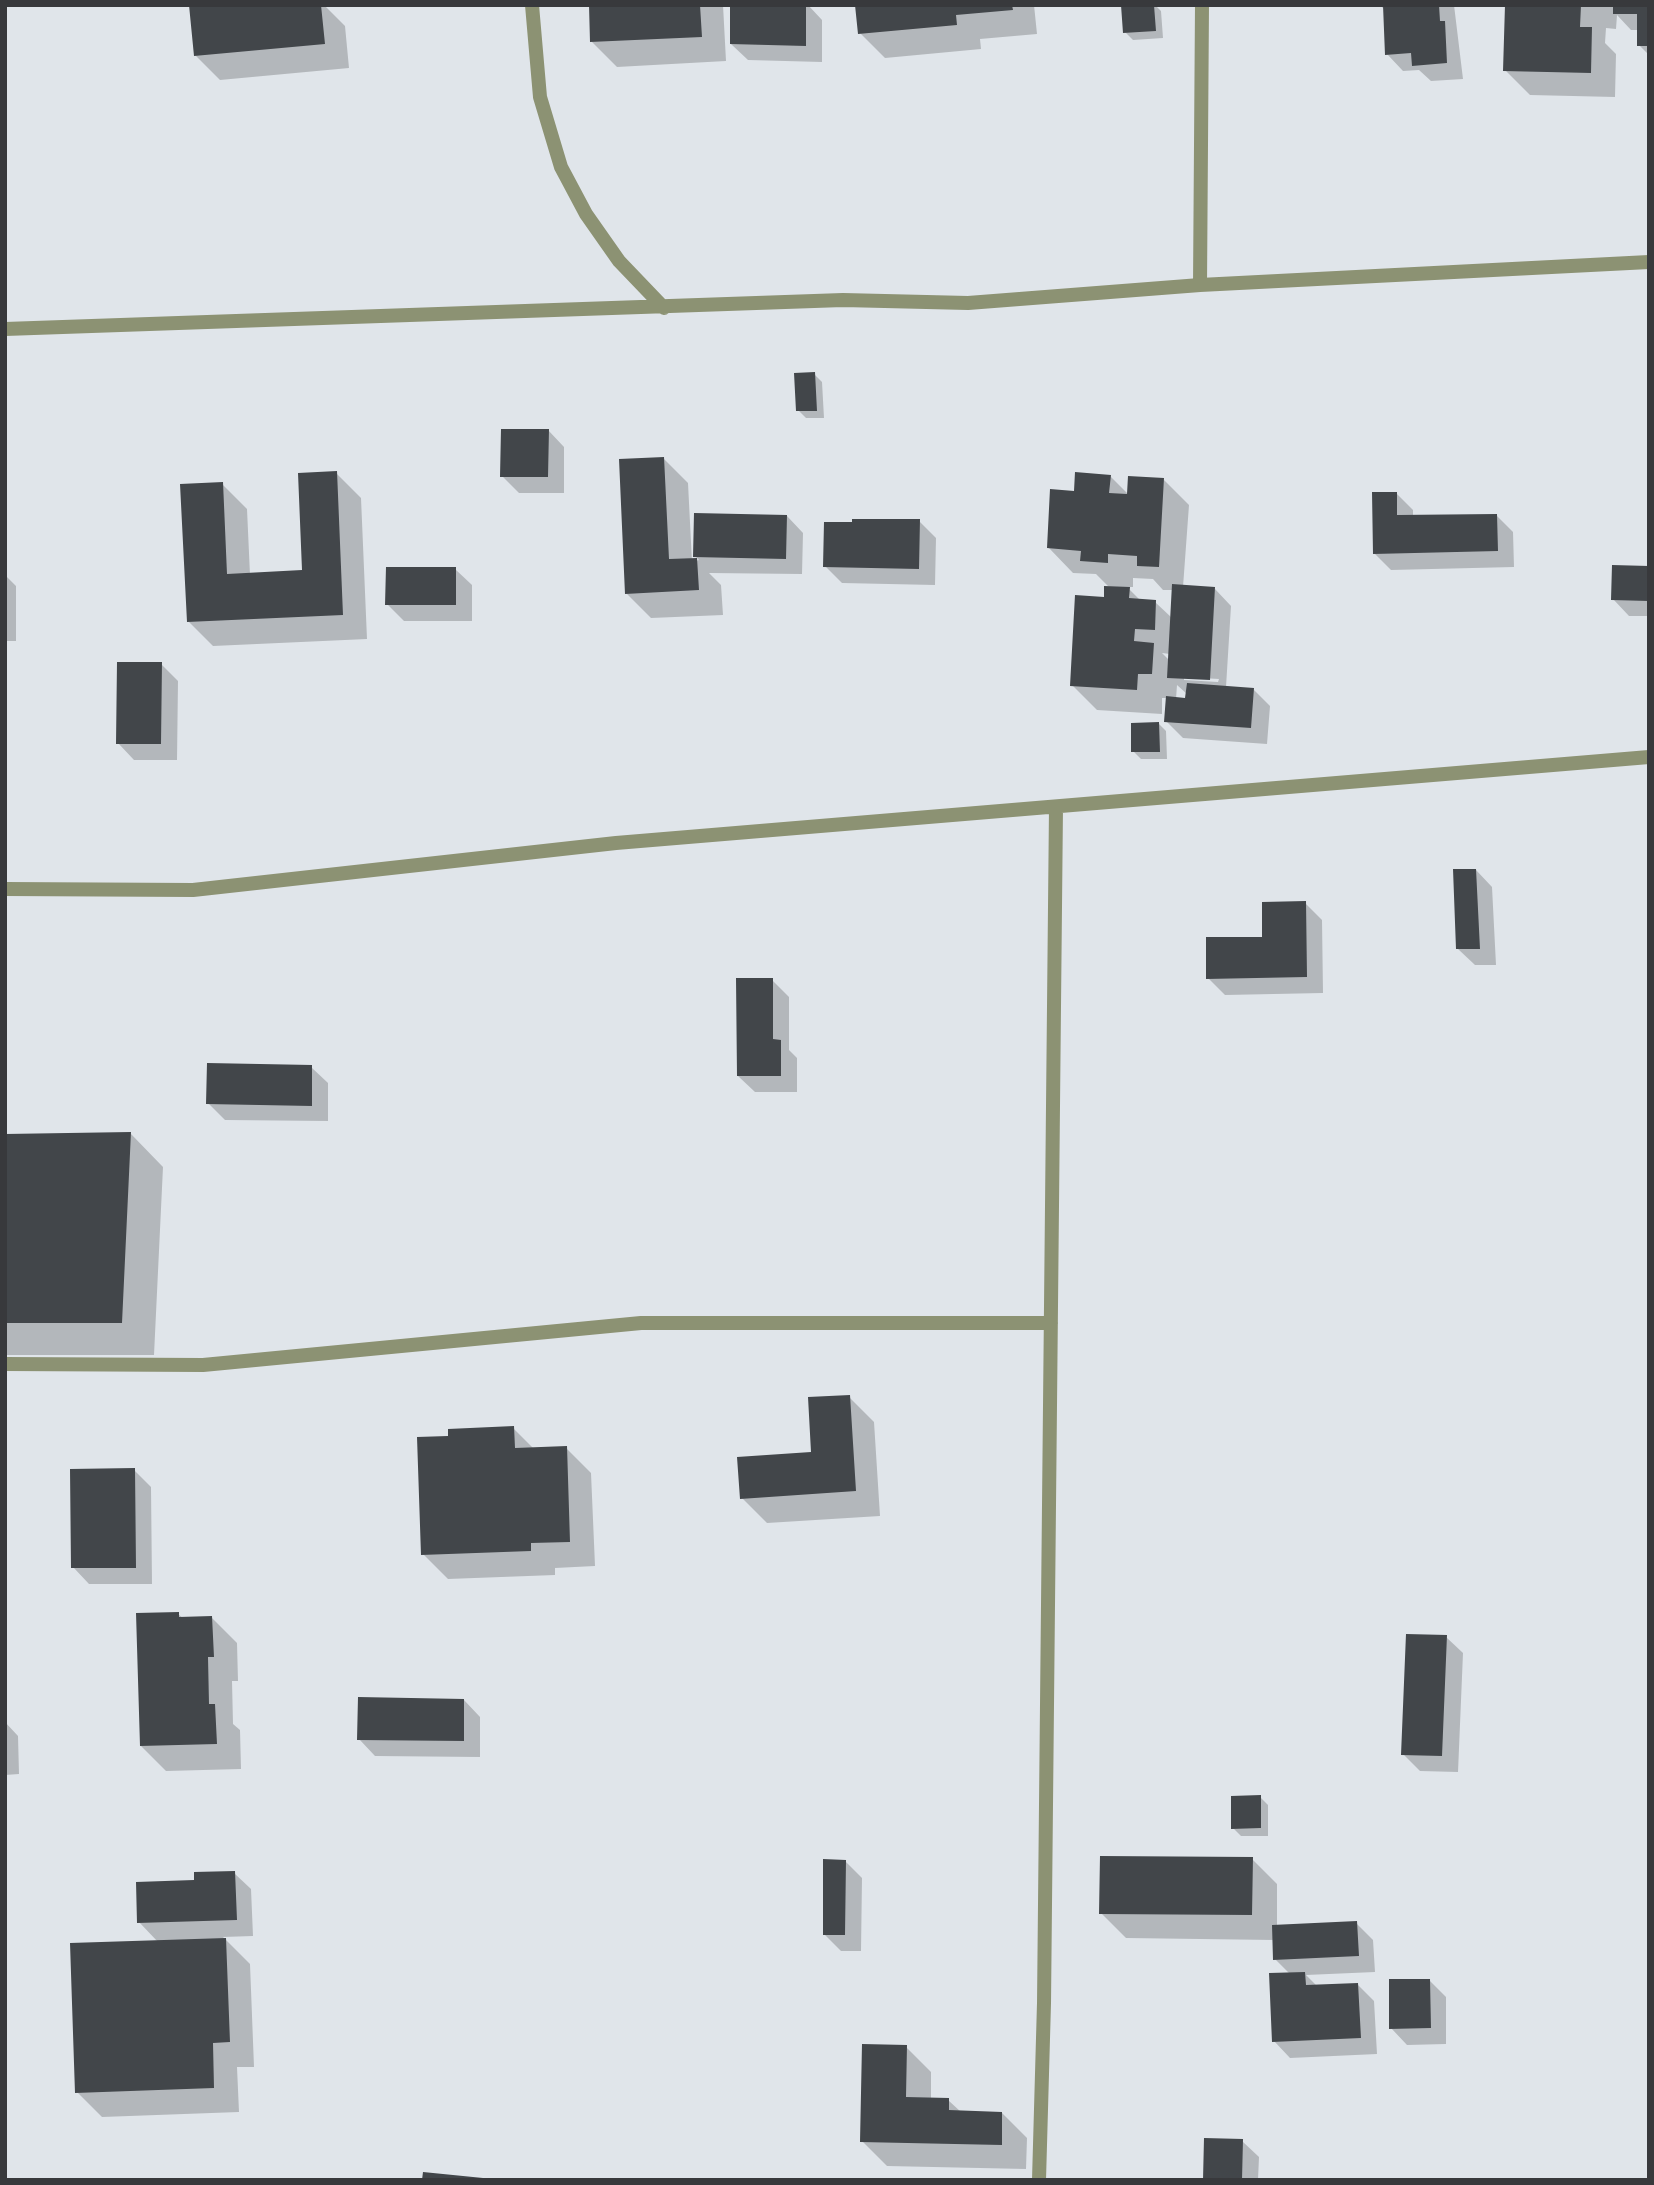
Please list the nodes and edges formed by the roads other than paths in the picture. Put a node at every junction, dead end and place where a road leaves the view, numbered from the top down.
1 (532, 5) edge
2 (1202, 5) edge
3 (1649, 262) edge
4 (1200, 285) junction
5 (664, 308) junction
6 (5, 329) edge
7 (1649, 757) edge
8 (1056, 807) junction
9 (5, 888) edge
10 (1051, 1323) junction
11 (5, 1364) edge
12 (1039, 2180) edge

1 - 5 street
2 - 4 street
3 - 4 street
4 - 5 street
5 - 6 street
7 - 8 street
8 - 9 street
8 - 10 street
10 - 11 street
10 - 12 street

